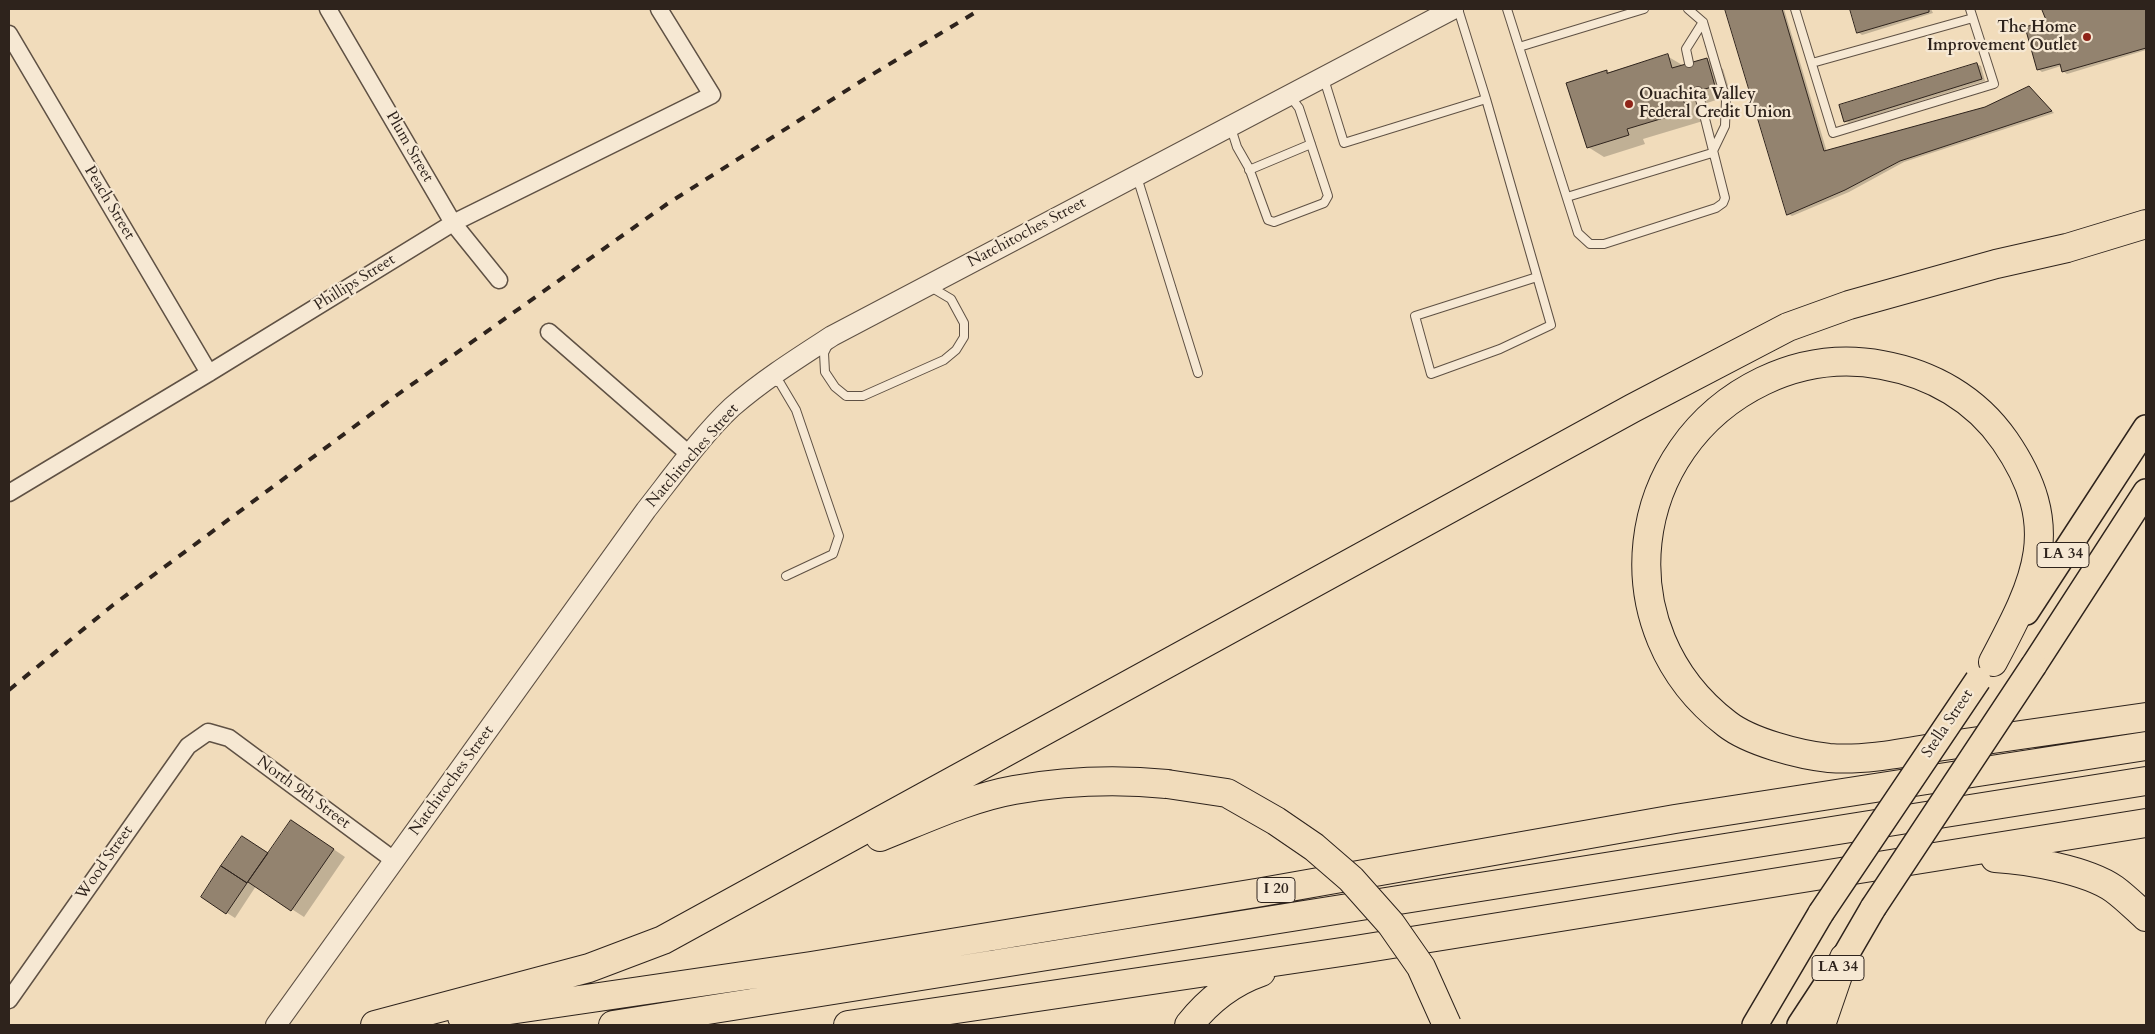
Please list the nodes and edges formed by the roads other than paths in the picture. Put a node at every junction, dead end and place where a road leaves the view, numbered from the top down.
1 (328, 9) edge
2 (659, 9) edge
3 (1453, 9) edge
4 (1458, 9) edge
5 (1507, 9) edge
6 (1644, 9) edge
7 (1688, 9) edge
8 (1795, 9) edge
9 (1970, 9) edge
10 (1973, 18) junction
11 (1703, 22) junction
12 (9, 34) edge
13 (1519, 47) junction
14 (1689, 63) dead end
15 (1812, 63) junction
16 (1324, 77) junction
17 (1698, 91) dead end
18 (1290, 95) junction
19 (1486, 99) junction
20 (1231, 126) junction
21 (1311, 144) junction
22 (1712, 153) junction
23 (1250, 170) junction
24 (1137, 175) junction
25 (1567, 197) junction
26 (453, 223) junction
27 (2146, 224) edge
28 (1537, 277) junction
29 (499, 280) dead end
30 (928, 285) junction
31 (549, 332) dead end
32 (832, 336) junction
33 (1198, 372) dead end
34 (209, 373) junction
35 (768, 379) junction
36 (2146, 428) edge
37 (690, 455) junction
38 (2146, 492) edge
39 (9, 493) edge
40 (786, 576) dead end
41 (1985, 671) junction
42 (2146, 717) edge
43 (208, 732) joint
44 (2146, 746) edge
45 (2146, 781) edge
46 (2146, 822) edge
47 (1951, 854) junction
48 (395, 861) junction
49 (2146, 917) edge
50 (664, 940) junction
51 (1355, 950) junction
52 (1844, 958) junction
53 (9, 1000) edge
54 (276, 1025) edge
55 (375, 1025) edge
56 (404, 1025) edge
57 (613, 1025) edge
58 (848, 1025) edge
59 (1189, 1025) edge
60 (1447, 1025) edge
61 (1755, 1025) edge
62 (1800, 1025) edge
63 (1821, 1025) edge

1 - 26 street, Plum Street
2 - 26 street, Phillips Street
3 - 16 street, Natchitoches Street
4 - 19 lane
5 - 13 lane
6 - 13 lane
7 - 11 lane
8 - 15 lane
9 - 10 lane
10 - 15 lane
10 - 15 lane
11 - 14 lane
11 - 22 lane
12 - 34 street, Peach Street
13 - 25 lane
16 - 18 street, Natchitoches Street
16 - 19 lane
17 - 22 lane
18 - 20 street, Natchitoches Street
18 - 21 lane
19 - 28 lane
20 - 23 lane
20 - 24 street, Natchitoches Street
21 - 23 lane
21 - 23 lane
22 - 25 lane
22 - 25 lane
24 - 30 street, Natchitoches Street
24 - 33 lane
26 - 29 street, Plum Street
26 - 34 street, Phillips Street
27 - 50 highway
28 - 28 lane
30 - 32 street, Natchitoches Street
30 - 32 lane
31 - 37 street
32 - 35 street, Natchitoches Street
34 - 39 street, Phillips Street
35 - 37 street, Natchitoches Street
35 - 40 lane
36 - 41 main road, Stella Street / LA 34
37 - 48 street, Natchitoches Street
38 - 52 main road, LA 34, bridge
41 - 42 highway
41 - 61 main road, Stella Street / LA 34, bridge
43 - 48 street, North 9th Street
43 - 53 street, Wood Street
44 - 56 highway, I 20
45 - 57 highway, I 20
46 - 47 highway
47 - 49 highway
47 - 51 highway
48 - 54 street, Natchitoches Street
50 - 55 highway
50 - 60 highway, bridge
51 - 58 highway
51 - 59 highway
52 - 62 main road, LA 34
52 - 63 highway

